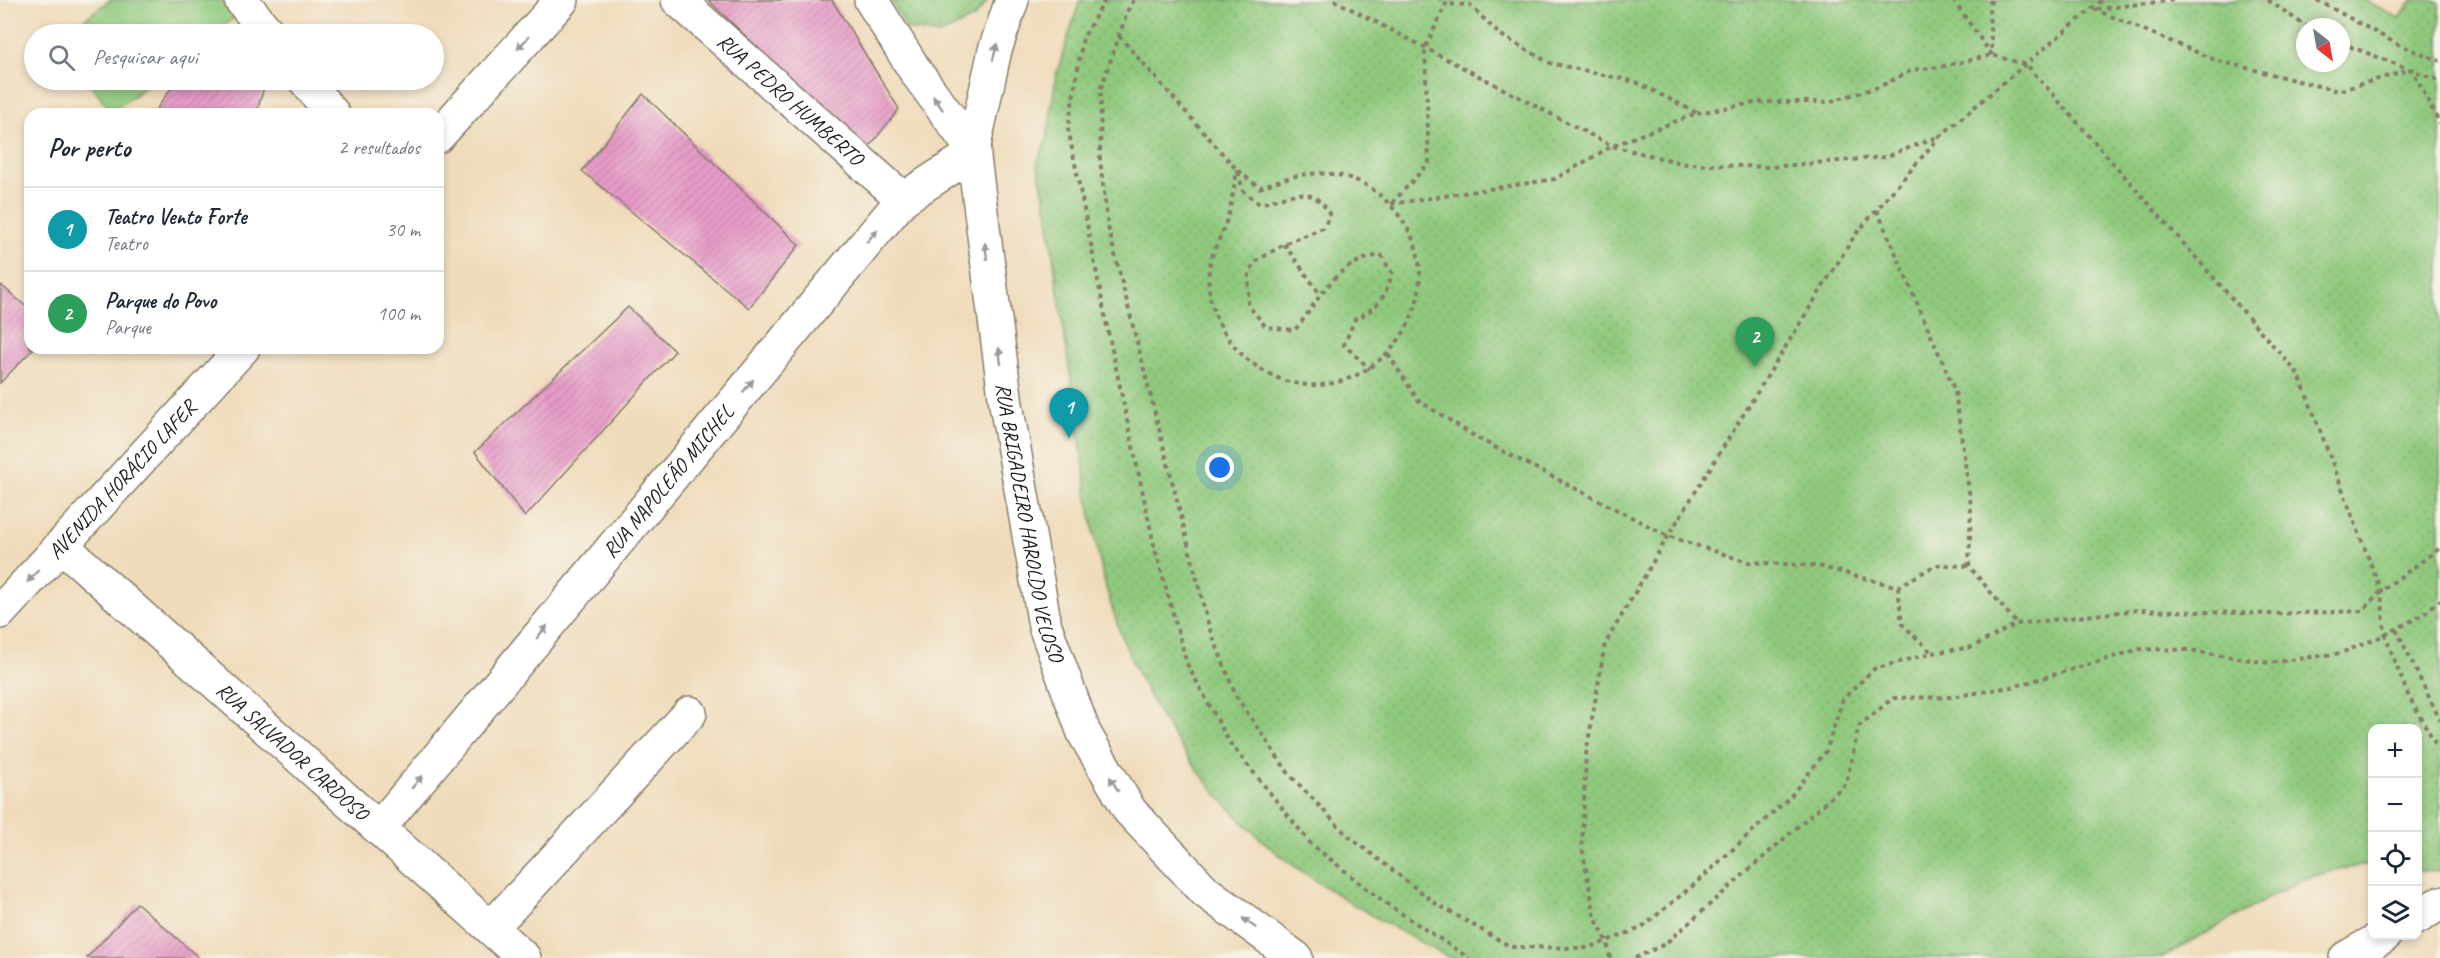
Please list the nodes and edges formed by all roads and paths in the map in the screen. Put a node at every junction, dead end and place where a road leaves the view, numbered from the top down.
1 (241, 0) edge
2 (678, 0) edge
3 (871, 0) edge
4 (1012, 0) edge
5 (1105, 0) edge
6 (1134, 0) edge
7 (1334, 0) edge
8 (1440, 0) edge
9 (1953, 0) edge
10 (1991, 0) edge
11 (2102, 0) edge
12 (2174, 0) edge
13 (2268, 0) edge
14 (2317, 0) edge
15 (553, 4) edge
16 (1446, 4) junction
17 (2094, 9) junction
18 (2296, 19) edge
19 (261, 24) edge
20 (1119, 36) junction
21 (2350, 46) edge
22 (1425, 48) junction
23 (1992, 56) junction
24 (2440, 61) edge
25 (2026, 65) junction
26 (2412, 69) junction
27 (2440, 81) edge
28 (313, 90) edge
29 (328, 108) edge
30 (1697, 113) junction
31 (2440, 124) edge
32 (444, 129) edge
33 (1940, 136) junction
34 (1612, 146) junction
35 (974, 152) junction
36 (1237, 170) junction
37 (903, 199) junction
38 (1391, 204) junction
39 (1877, 210) junction
40 (1284, 244) junction
41 (1320, 294) junction
42 (237, 354) edge
43 (1388, 354) junction
44 (1370, 369) junction
45 (1668, 536) junction
46 (61, 545) junction
47 (2440, 548) edge
48 (1969, 566) junction
49 (1898, 587) junction
50 (2381, 591) junction
51 (2440, 600) edge
52 (0, 612) edge
53 (2017, 624) junction
54 (2396, 629) junction
55 (2385, 635) junction
56 (1932, 653) junction
57 (690, 713) dead end
58 (2440, 720) edge
59 (2440, 746) edge
60 (380, 827) junction
61 (2440, 903) edge
62 (2422, 914) edge
63 (491, 928) junction
64 (2377, 940) edge
65 (1606, 941) junction
66 (524, 958) edge
67 (1296, 958) edge
68 (1469, 958) edge
69 (1610, 958) edge
70 (1635, 958) edge
71 (2346, 958) edge

1 - 19 street
2 - 37 street, RUA PEDRO HUMBERTO
35 -> 3 street
35 -> 4 street, RUA BRIGADEIRO HAROLDO VELOSO
5 - 68 path
6 - 20 path
7 - 22 path
8 - 16 path
9 - 23 path
10 - 23 path
11 - 17 path
12 - 17 path
13 - 18 path
14 - 24 path
15 -> 32 street
16 - 22 path
16 - 30 path
17 - 25 path
17 - 26 path
20 - 36 path
20 - 65 path
21 - 26 path
22 - 34 path
22 - 38 path
23 - 25 path
23 - 30 path
25 - 33 path
25 - 50 path
26 - 27 path
26 - 31 path
28 - 29 street
30 - 34 path
33 - 34 path
33 - 39 path
34 - 38 path
35 - 37 street, RUA NAPOLEÃO MICHEL
67 -> 35 street, RUA BRIGADEIRO HAROLDO VELOSO
36 - 38 path
36 - 40 path
36 - 44 path
60 -> 37 street, RUA NAPOLEÃO MICHEL
38 - 43 path
39 - 45 path
39 - 48 path
40 - 41 path
40 - 41 path
41 - 44 path
42 - 46 street, AVENIDA HORÁCIO LAFER
43 - 44 path
43 - 45 path
45 - 49 path
45 - 65 path
46 -> 52 street, AVENIDA HORÁCIO LAFER
46 - 60 street, RUA SALVADOR CARDOSO
47 - 50 path
48 - 49 path
48 - 53 path
49 - 56 path
50 - 53 path
50 - 55 path
51 - 54 path
53 - 56 path
54 - 55 path
54 - 58 path
55 - 59 path
55 - 70 path
56 - 65 path
57 - 63 street
60 - 63 street, RUA SALVADOR CARDOSO
61 - 62 street
63 - 66 street, RUA SALVADOR CARDOSO
64 - 71 street
65 - 69 path

